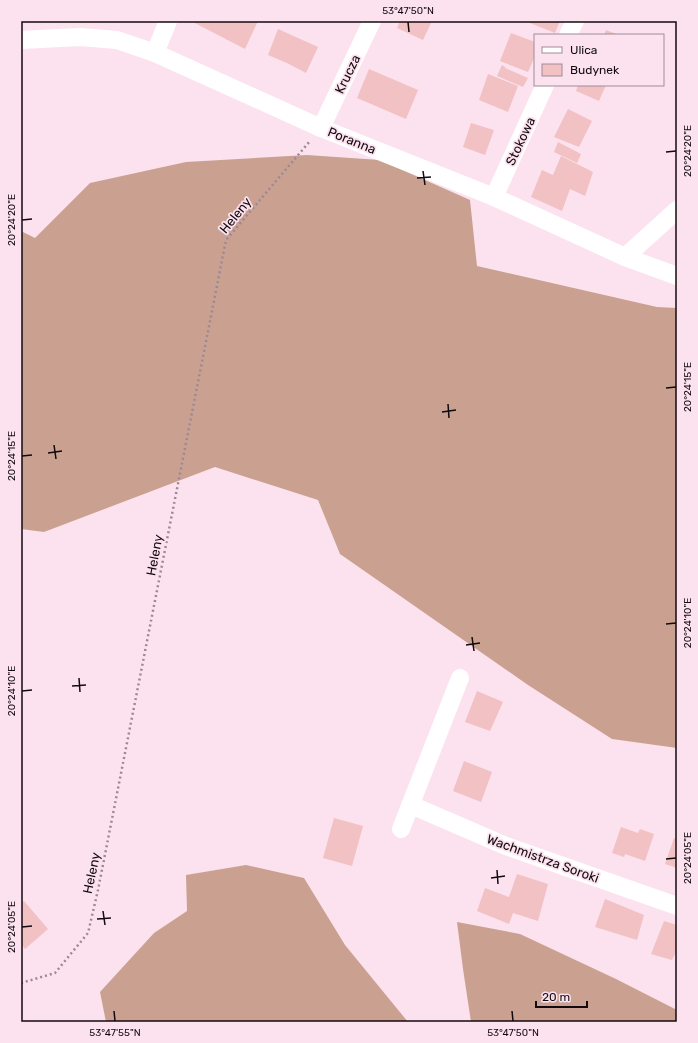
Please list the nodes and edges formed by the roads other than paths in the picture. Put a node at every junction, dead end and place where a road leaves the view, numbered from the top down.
1 (168, 21) edge
2 (372, 21) edge
3 (575, 21) edge
4 (568, 34) edge
5 (21, 40) edge
6 (154, 53) junction
7 (545, 86) edge
8 (321, 128) junction
9 (494, 196) junction
10 (677, 210) edge
11 (625, 257) junction
12 (677, 276) edge
13 (460, 678) dead end
14 (411, 805) junction
15 (401, 830) dead end
16 (677, 906) edge

1 - 6 street
2 - 8 street, Krucza
3 - 4 street
5 - 6 street, Poranna
6 - 8 street, Poranna
7 - 9 street, Stokowa
8 - 9 street, Poranna
9 - 11 street, Poranna
10 - 11 street
11 - 12 street, Poranna
13 - 14 street
14 - 15 street
14 - 16 street, Wachmistrza Soroki

